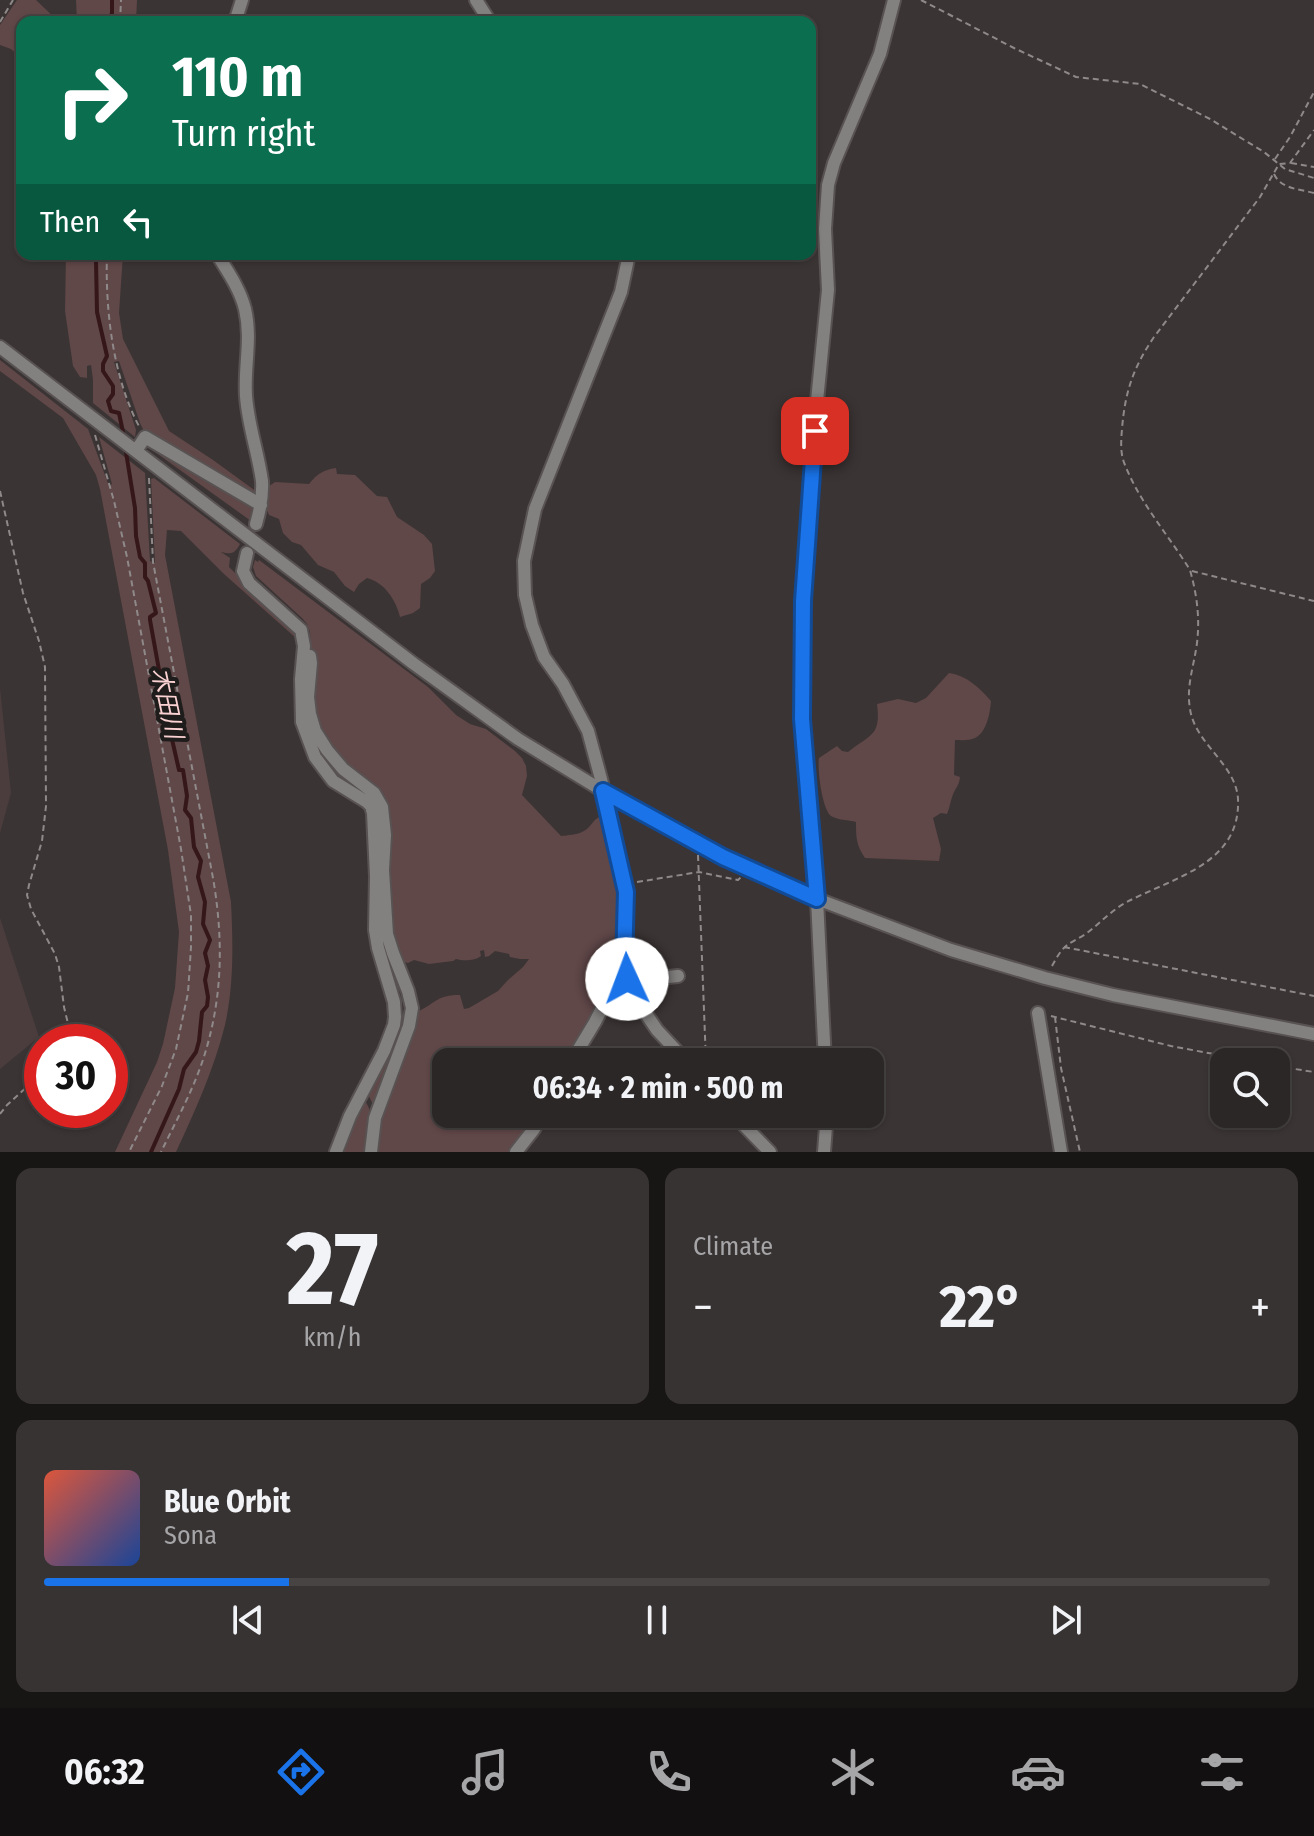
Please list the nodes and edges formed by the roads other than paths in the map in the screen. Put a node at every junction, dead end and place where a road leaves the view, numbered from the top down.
1 (894, 0) edge
2 (221, 260) edge
3 (628, 260) edge
4 (0, 347) edge
5 (136, 451) junction
6 (261, 505) junction
7 (256, 524) dead end
8 (247, 553) dead end
9 (304, 651) junction
10 (603, 791) junction
11 (817, 899) junction
12 (624, 965) junction
13 (678, 976) dead end
14 (628, 981) junction
15 (1038, 1013) road end
16 (1314, 1034) edge
17 (579, 1048) edge
18 (674, 1048) edge
19 (824, 1048) edge
20 (362, 1093) junction
21 (376, 1117) junction
22 (535, 1128) edge
23 (747, 1128) edge
24 (826, 1128) edge
25 (336, 1152) edge
26 (371, 1152) edge
27 (516, 1152) edge
28 (770, 1152) edge
29 (824, 1152) edge
30 (1061, 1152) edge

1 - 11 street
2 - 6 street
3 - 10 street
4 - 5 street
5 - 6 street
5 - 10 street
6 - 7 street
8 - 9 street
9 - 20 street
9 - 21 street
10 - 11 street
10 - 12 street
11 - 16 street
11 - 19 street
12 - 14 street
12 - 17 street
13 - 14 street
14 - 18 street
15 - 30 street
20 - 21 street
20 - 25 street
21 - 26 street
22 - 27 street
23 - 28 street
24 - 29 street

